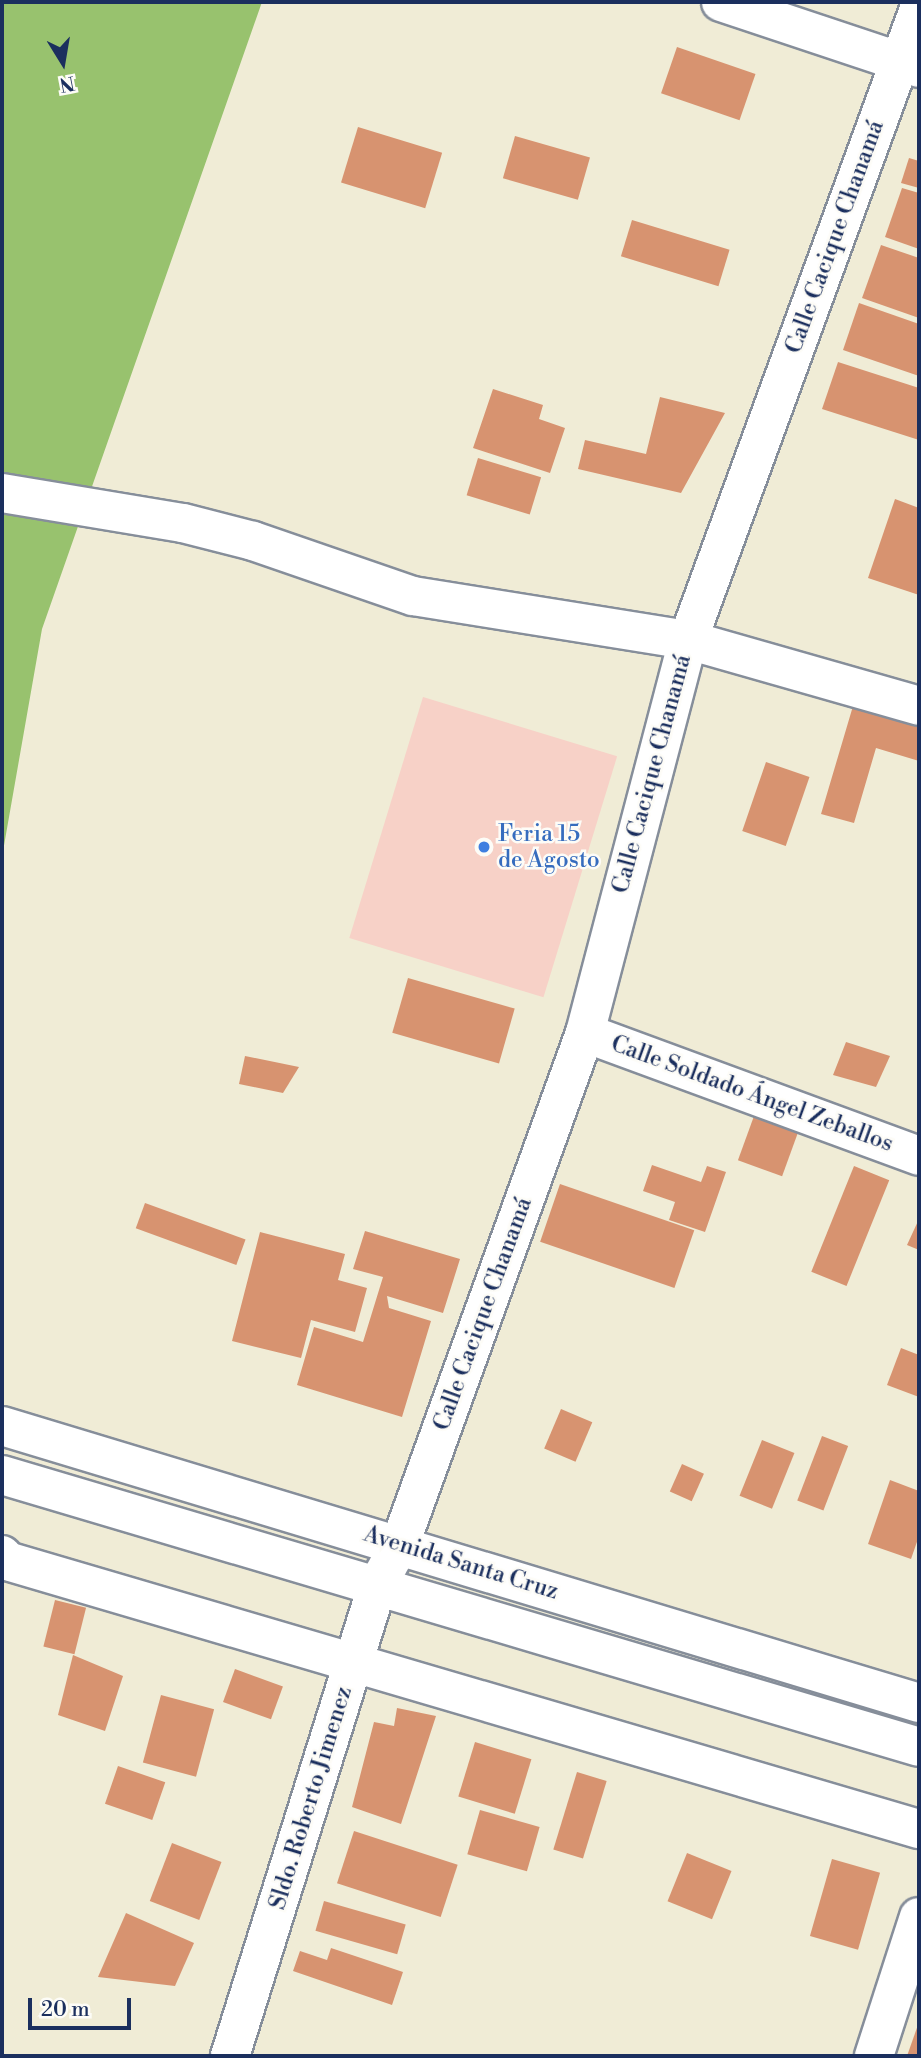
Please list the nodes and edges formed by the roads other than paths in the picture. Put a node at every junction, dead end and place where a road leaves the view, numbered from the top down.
1 (721, 2) edge
2 (919, 9) edge
3 (909, 64) edge
4 (2, 493) edge
5 (688, 639) junction
6 (919, 706) edge
7 (584, 1032) junction
8 (919, 1156) edge
9 (2, 1426) edge
10 (2, 1475) edge
11 (400, 1544) junction
12 (2, 1555) edge
13 (377, 1584) junction
14 (353, 1663) junction
15 (919, 1703) edge
16 (919, 1747) edge
17 (919, 1829) edge
18 (919, 1917) edge
19 (230, 2056) edge
20 (874, 2056) edge

1 - 3 street
2 - 3 street, Calle Cacique Chanamá
3 - 5 street, Calle Cacique Chanamá
4 - 5 street
5 - 6 street
5 - 7 street, Calle Cacique Chanamá
7 - 8 street, Calle Soldado Ángel Zeballos
7 - 11 street, Calle Cacique Chanamá
9 - 11 street, Avenida Santa Cruz
10 - 13 street, Avenida Santa Cruz
11 - 13 street, Sldo. Roberto Jimenez
11 - 15 street, Avenida Santa Cruz
12 - 14 street
13 - 14 street, Sldo. Roberto Jimenez
13 - 16 street, Avenida Santa Cruz
14 - 17 street
14 - 19 street, Sldo. Roberto Jimenez
18 - 20 street

